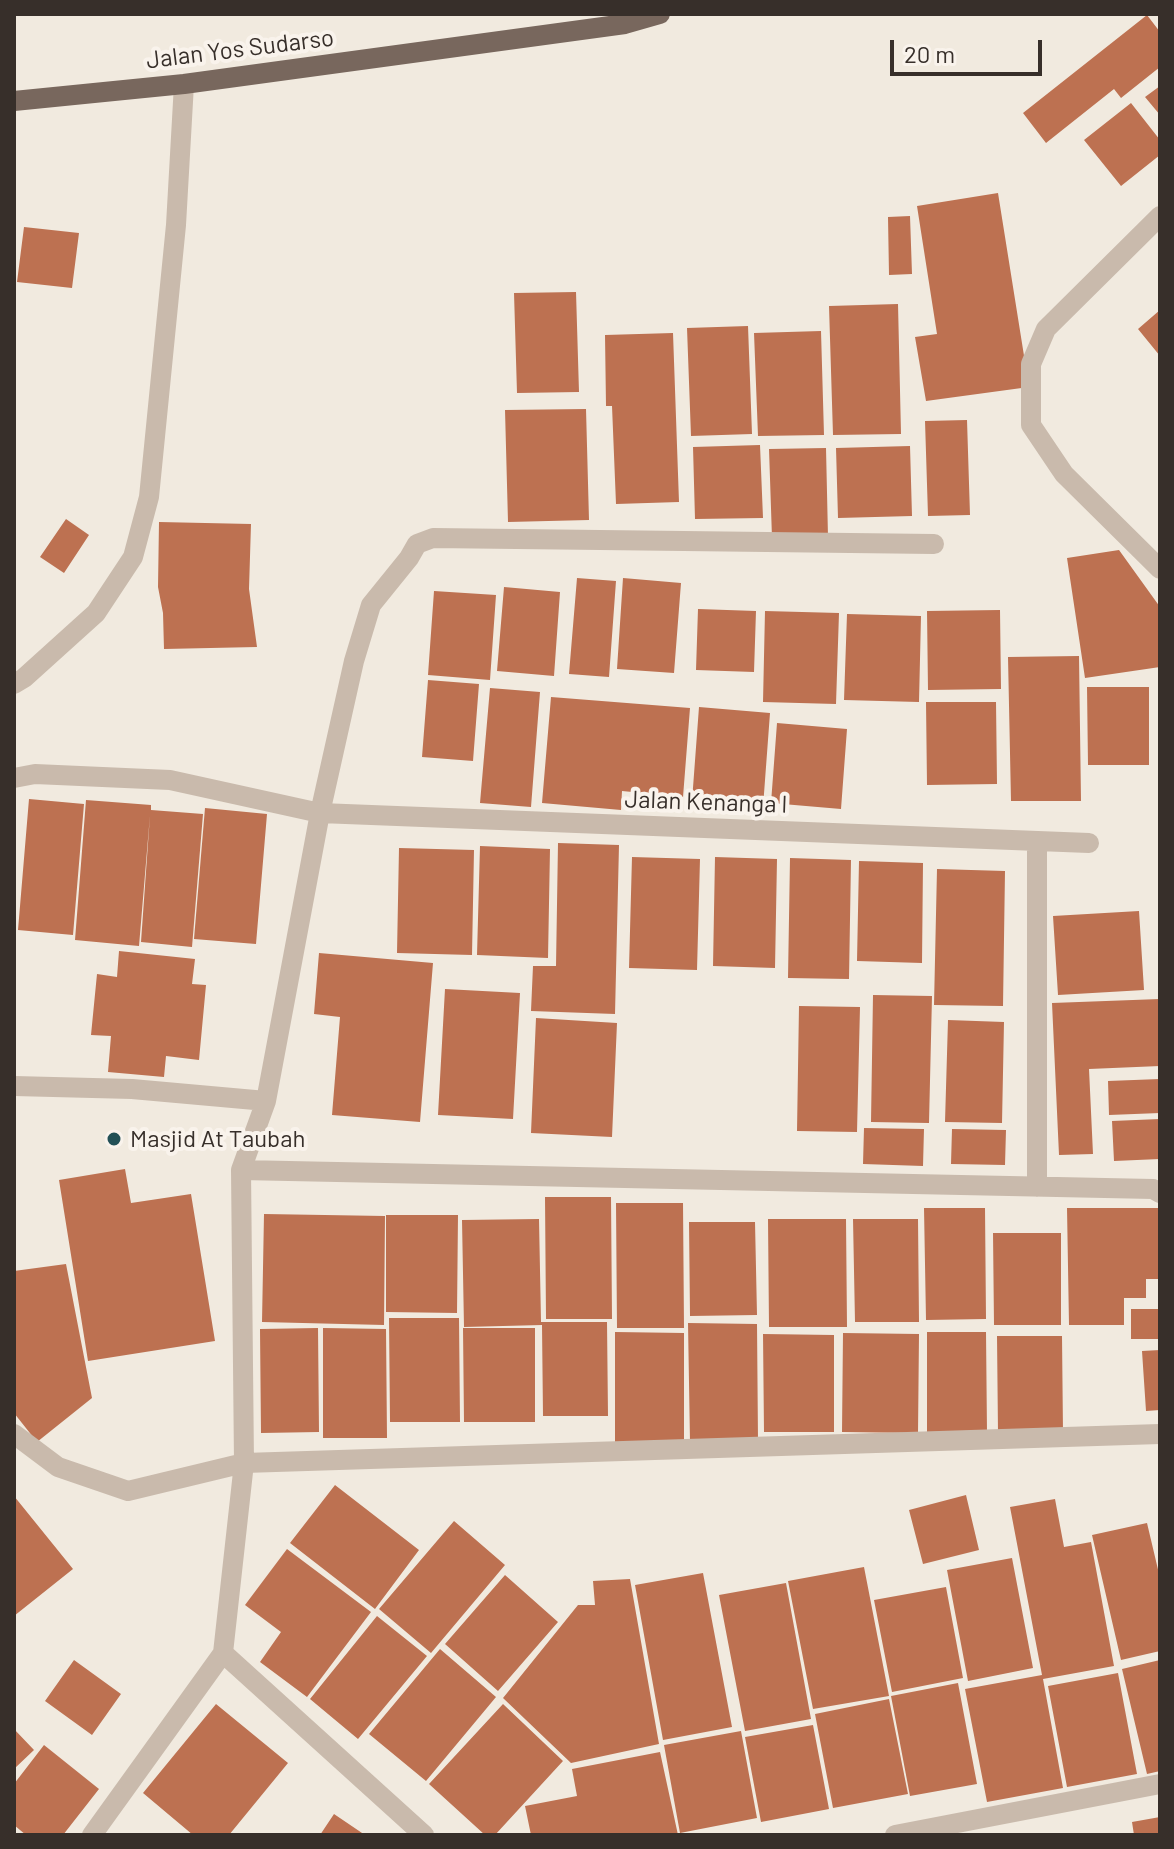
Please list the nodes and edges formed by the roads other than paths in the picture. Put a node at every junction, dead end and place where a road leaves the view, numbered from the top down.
1 (660, 14) edge
2 (184, 84) junction
3 (14, 101) edge
4 (1160, 216) edge
5 (934, 544) dead end
6 (1160, 569) edge
7 (14, 684) edge
8 (14, 778) edge
9 (320, 813) junction
10 (1037, 841) junction
11 (1089, 843) dead end
12 (14, 1086) edge
13 (266, 1101) junction
14 (241, 1170) junction
15 (1037, 1187) junction
16 (1160, 1193) edge
17 (14, 1434) edge
18 (1160, 1434) edge
19 (244, 1463) junction
20 (223, 1653) junction
21 (1160, 1784) edge
22 (92, 1835) edge
23 (424, 1835) edge
24 (895, 1835) edge

1 - 2 main road, Jalan Yos Sudarso
2 - 3 main road, Jalan Yos Sudarso
2 - 7 street
4 - 6 street
5 - 9 street
8 - 9 street, Jalan Kenanga I
9 - 10 street, Jalan Kenanga I
9 - 13 street
10 - 11 street, Jalan Kenanga I
10 - 15 street
12 - 13 street
13 - 14 street
14 - 15 street
14 - 19 street
15 - 16 street
17 - 19 street
18 - 19 street
19 - 20 street
20 - 22 street
20 - 23 street
21 - 24 street

